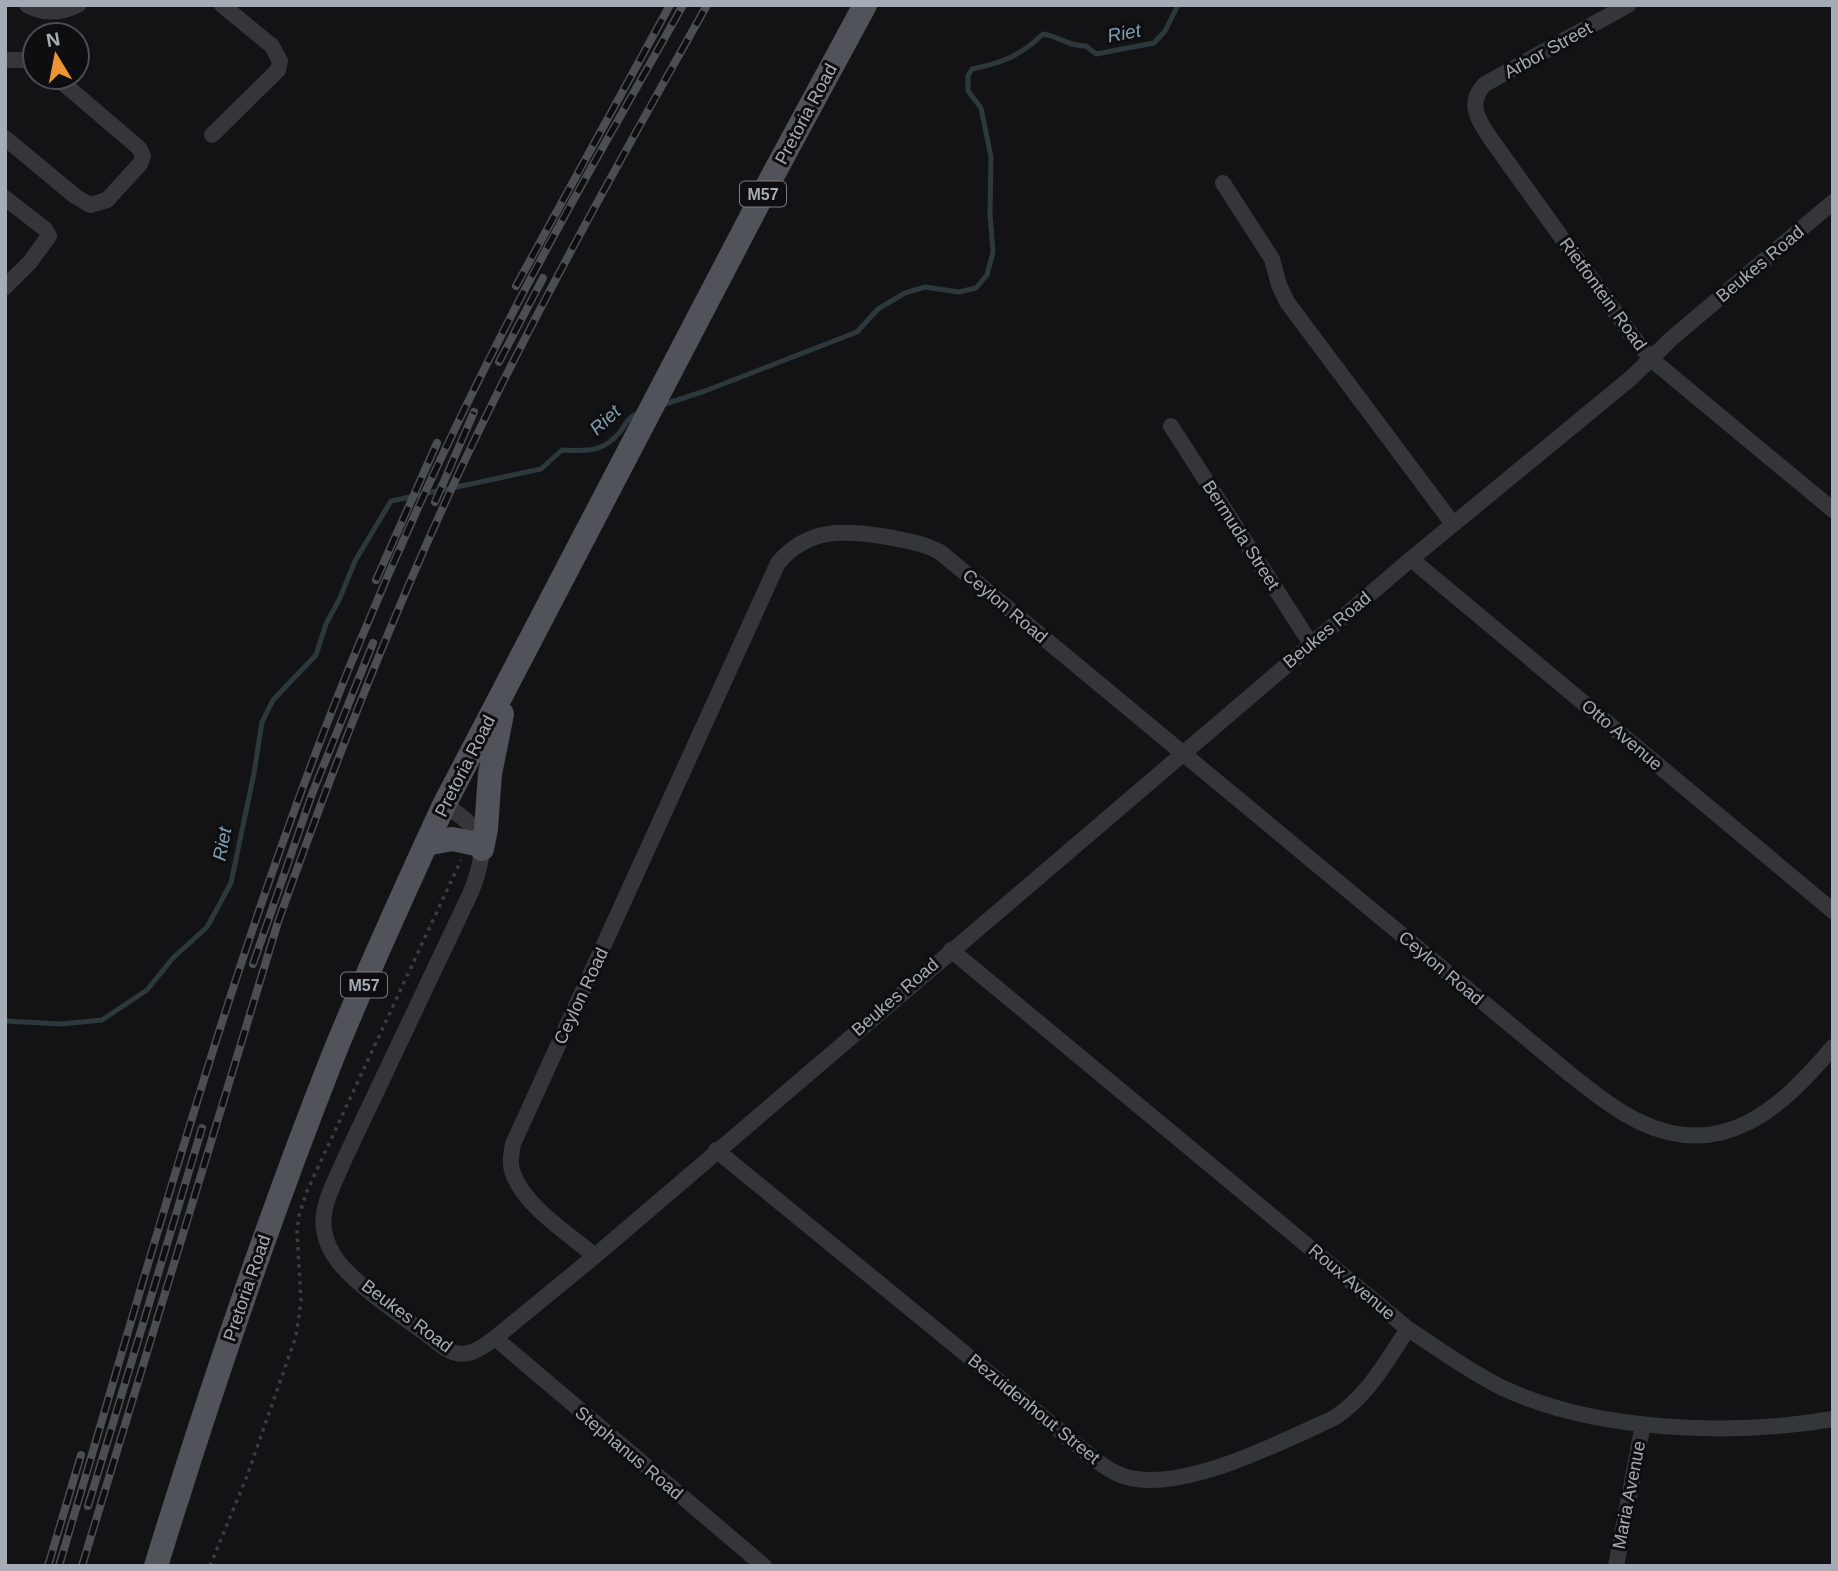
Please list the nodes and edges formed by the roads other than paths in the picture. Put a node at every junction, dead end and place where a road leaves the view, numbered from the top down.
1 (27, 5) edge
2 (78, 5) edge
3 (222, 5) edge
4 (865, 5) edge
5 (1628, 5) edge
6 (72, 91) edge
7 (1475, 101) joint
8 (212, 135) dead end
9 (5, 138) edge
10 (1223, 183) dead end
11 (5, 198) edge
12 (1833, 202) edge
13 (5, 287) edge
14 (1651, 359) junction
15 (1171, 426) dead end
16 (1833, 510) edge
17 (1453, 524) junction
18 (1411, 559) junction
19 (1311, 644) junction
20 (508, 686) junction
21 (1182, 753) junction
22 (444, 805) junction
23 (426, 844) junction
24 (482, 847) junction
25 (1833, 912) edge
26 (951, 950) junction
27 (1833, 1047) edge
28 (716, 1150) junction
29 (594, 1256) junction
30 (1408, 1329) junction
31 (495, 1338) junction
32 (1833, 1419) edge
33 (1643, 1424) junction
34 (156, 1566) edge
35 (764, 1566) edge
36 (1616, 1566) edge

1 - 2 street
3 - 8 street
4 - 20 main road, Pretoria Road / M57
5 - 7 street, Arbor Street
6 - 9 street
7 - 14 street, Rietfontein Road
10 - 17 street
11 - 13 street
12 - 14 street, Beukes Road
14 - 16 street, Rietfontein Road
14 - 17 street, Beukes Road
15 - 19 street, Bermuda Street
17 - 18 street, Beukes Road
18 - 19 street, Beukes Road
18 - 25 street, Otto Avenue
19 - 21 street, Beukes Road
20 - 22 main road, Pretoria Road / M57
20 - 24 main road
21 - 26 street, Beukes Road
21 - 27 street, Ceylon Road
21 - 29 street, Ceylon Road
22 - 23 main road, Pretoria Road / M57
22 - 24 street
23 - 24 main road
23 - 34 main road, Pretoria Road / M57
24 - 31 street, Beukes Road
26 - 28 street, Beukes Road
26 - 30 street, Roux Avenue
28 - 29 street, Beukes Road
28 - 30 street, Bezuidenhout Street
29 - 31 street, Beukes Road
30 - 33 street, Roux Avenue
31 - 35 street, Stephanus Road
32 - 33 street, Roux Avenue
33 - 36 street, Maria Avenue

